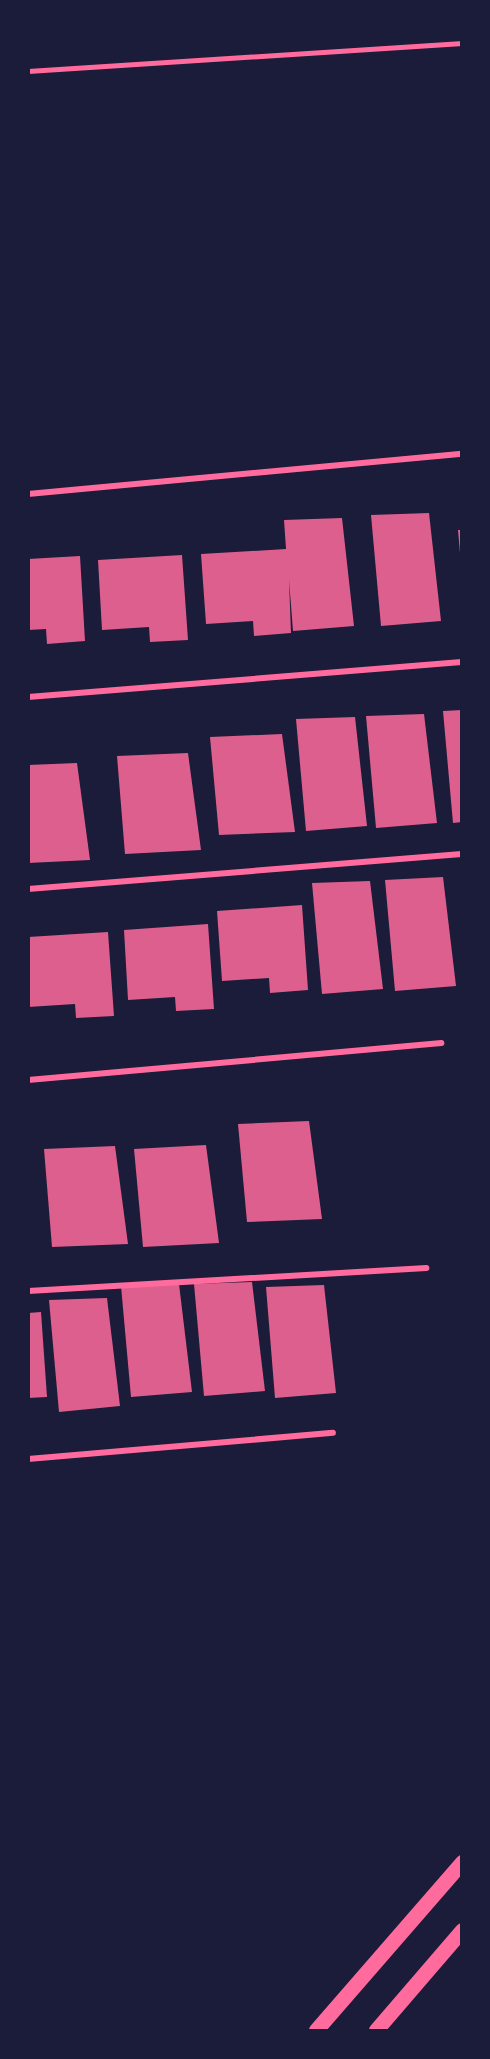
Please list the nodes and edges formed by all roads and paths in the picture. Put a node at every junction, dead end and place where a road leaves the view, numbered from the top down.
1 (462, 43) edge
2 (28, 71) edge
3 (462, 454) edge
4 (28, 494) edge
5 (462, 662) edge
6 (28, 697) edge
7 (462, 854) edge
8 (28, 889) edge
9 (441, 1042) dead end
10 (28, 1080) edge
11 (426, 1268) dead end
12 (28, 1291) edge
13 (333, 1433) dead end
14 (28, 1460) edge
15 (462, 1862) edge
16 (462, 1930) edge
17 (316, 2031) edge
18 (376, 2031) edge

1 - 2 lane
3 - 4 street
5 - 6 street
7 - 8 street
9 - 10 street
11 - 12 street
13 - 14 street
15 - 17 main road
16 - 18 main road

